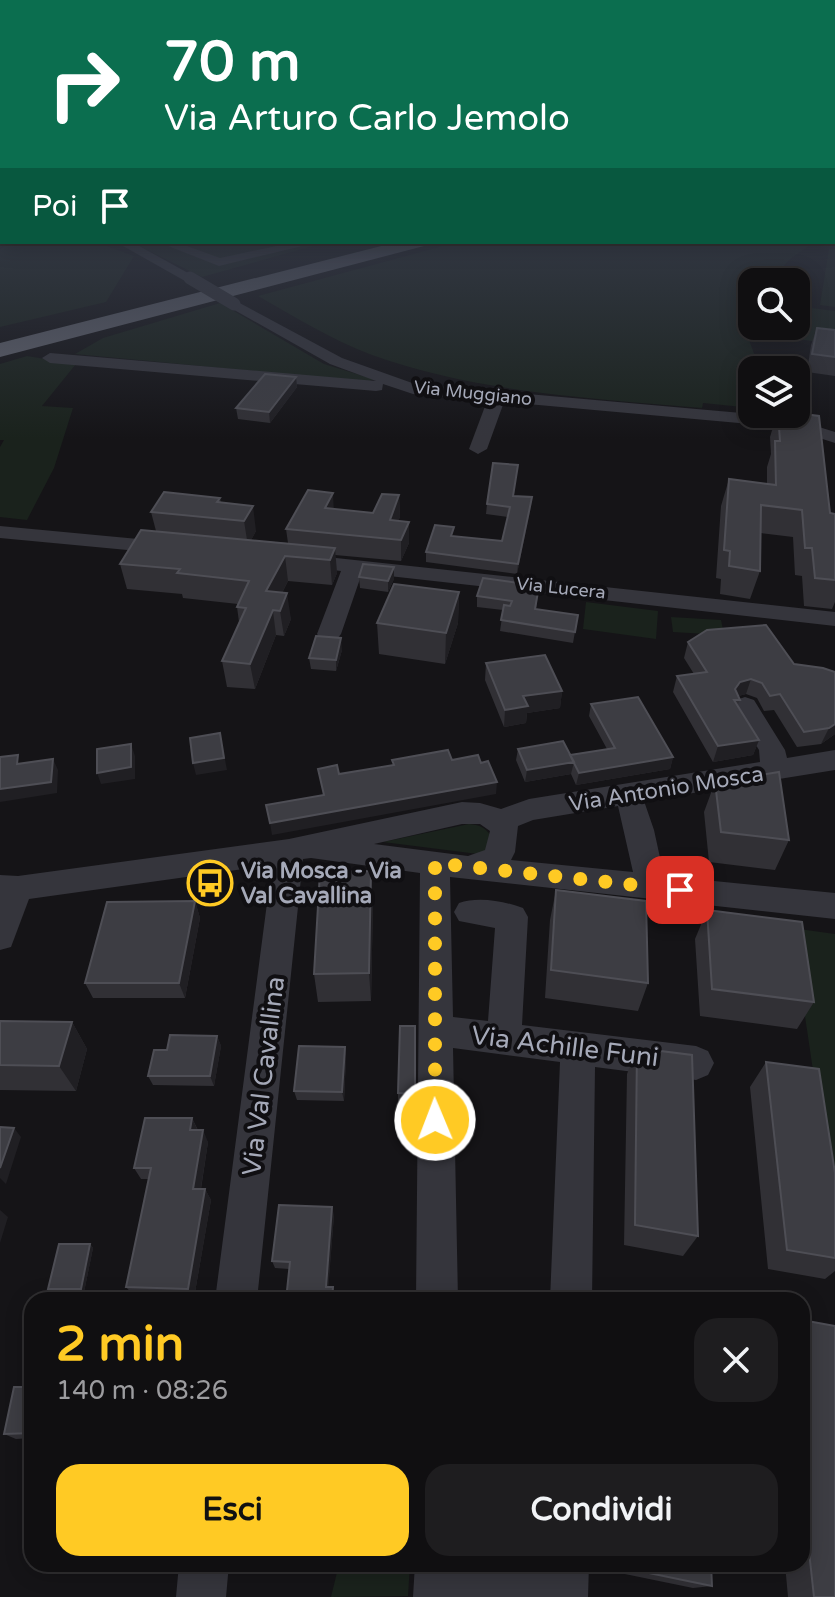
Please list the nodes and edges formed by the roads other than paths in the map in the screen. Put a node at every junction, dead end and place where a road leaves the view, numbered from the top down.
1 (193, 291) edge
2 (211, 291) edge
3 (230, 291) edge
4 (0, 340) edge
5 (0, 350) edge
6 (50, 358) dead end
7 (413, 389) junction
8 (497, 397) junction
9 (835, 440) edge
10 (478, 449) dead end
11 (835, 452) edge
12 (0, 532) edge
13 (185, 549) edge
14 (277, 558) edge
15 (354, 565) junction
16 (835, 619) edge
17 (329, 634) edge
18 (745, 706) dead end
19 (835, 760) edge
20 (775, 770) junction
21 (628, 795) junction
22 (501, 832) junction
23 (301, 849) junction
24 (435, 863) junction
25 (469, 868) junction
26 (602, 880) junction
27 (9, 887) edge
28 (651, 887) junction
29 (835, 906) edge
30 (470, 912) dead end
31 (0, 937) edge
32 (434, 1030) junction
33 (504, 1038) junction
34 (578, 1047) junction
35 (696, 1063) edge
36 (237, 1292) edge
37 (437, 1292) edge
38 (571, 1292) edge
39 (564, 1572) edge
40 (439, 1576) edge
41 (555, 1597) edge
42 (563, 1597) edge

1 - 4 highway
2 - 7 street, Via Muggiano, bridge
3 - 5 highway
6 - 7 street
7 - 8 street, Via Muggiano
8 - 9 street, Via Muggiano
8 - 10 street
9 - 11 street
12 - 13 street
14 - 15 street, Via Lucera
15 - 16 street, Via Lucera
15 - 17 street
18 - 20 street
19 - 20 street, Via Antonio Mosca
20 - 21 street, Via Antonio Mosca
21 - 22 street, Via Antonio Mosca
21 - 28 street
22 - 23 street
22 - 25 street
22 - 26 street
23 - 24 street
23 - 27 street
23 - 36 street, Via Val Cavallina
24 - 25 street
24 - 32 street
25 - 26 street
26 - 28 street
27 - 31 street
28 - 29 street
30 - 33 street
32 - 33 street, Via Achille Funi
32 - 37 street
33 - 34 street, Via Achille Funi
34 - 35 street, Via Achille Funi
34 - 38 street
39 - 42 street
40 - 41 street

